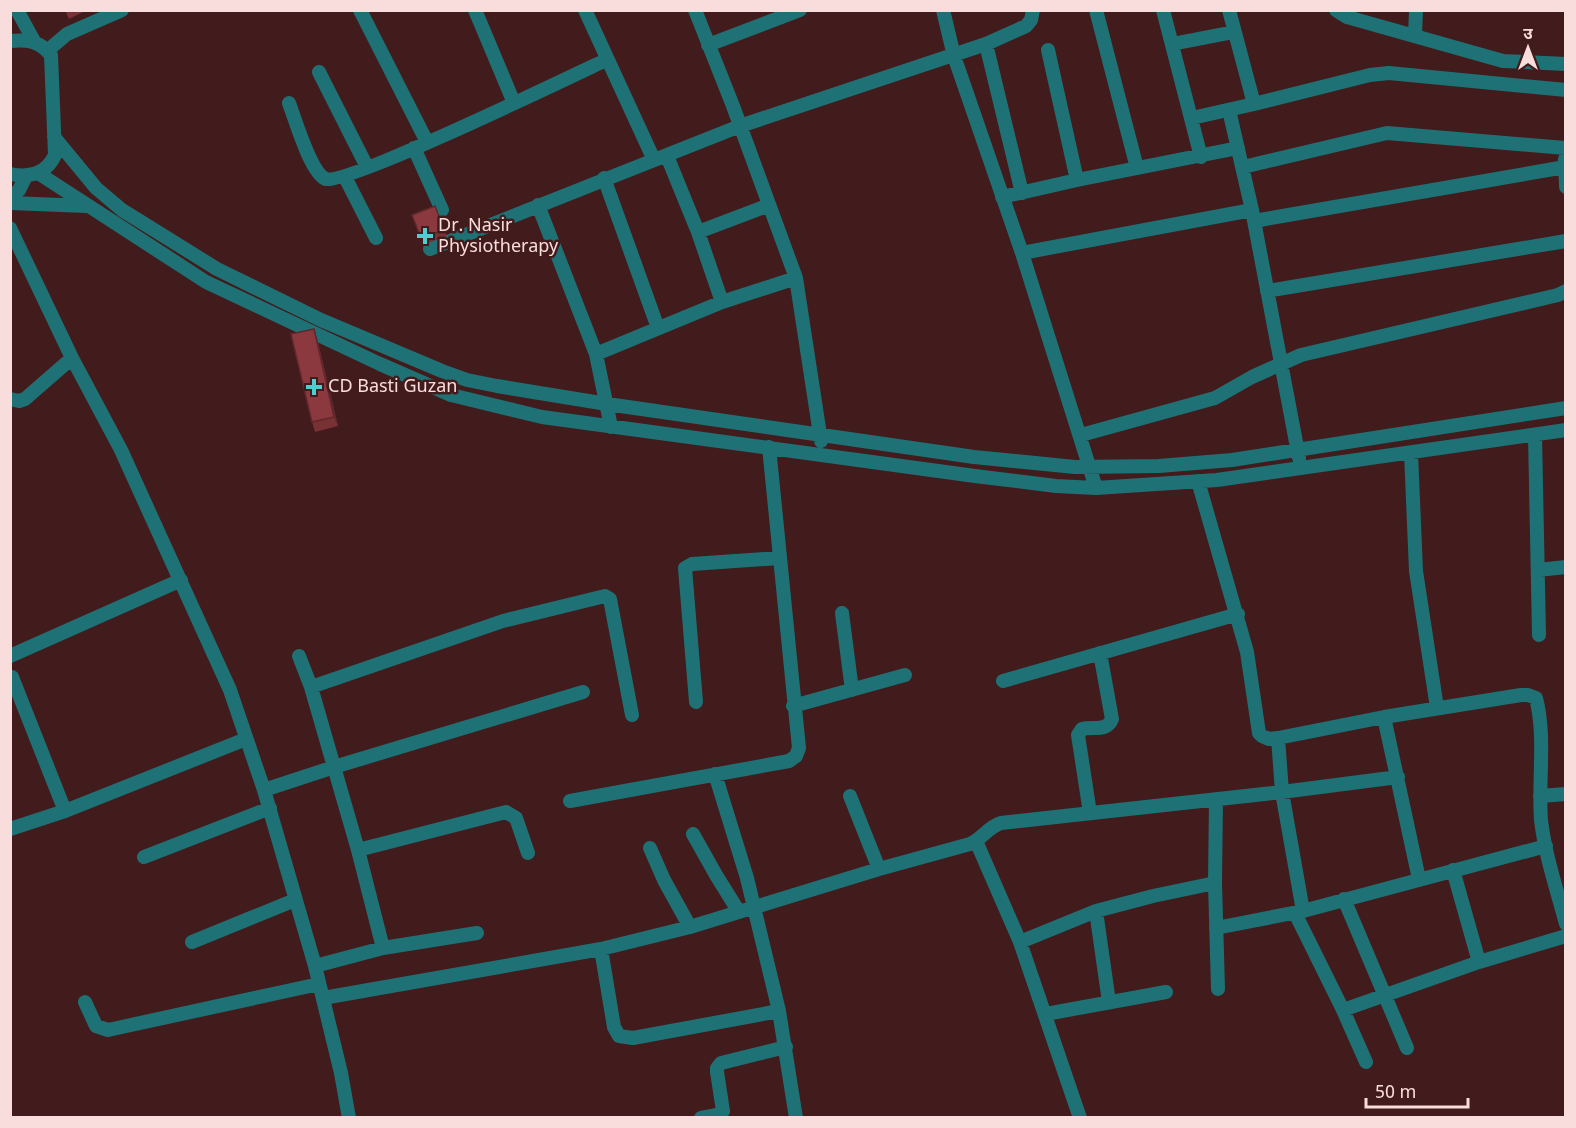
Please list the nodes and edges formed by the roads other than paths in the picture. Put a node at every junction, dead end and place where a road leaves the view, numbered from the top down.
1 (17, 10) edge
2 (122, 10) edge
3 (360, 10) edge
4 (475, 10) edge
5 (585, 10) edge
6 (695, 10) edge
7 (800, 10) edge
8 (943, 10) edge
9 (1033, 10) edge
10 (1096, 10) edge
11 (1163, 10) edge
12 (1229, 10) edge
13 (1336, 10) edge
14 (1416, 10) edge
15 (1234, 32) junction
16 (1415, 36) junction
17 (10, 41) edge
18 (34, 42) junction
19 (986, 44) junction
20 (1172, 44) junction
21 (708, 45) junction
22 (1048, 50) dead end
23 (47, 51) junction
24 (954, 56) junction
25 (606, 60) junction
26 (1566, 64) edge
27 (319, 72) dead end
28 (1566, 90) edge
29 (289, 103) dead end
30 (514, 103) junction
31 (1254, 104) junction
32 (1229, 110) junction
33 (1192, 118) junction
34 (740, 126) junction
35 (54, 137) junction
36 (427, 142) junction
37 (1566, 147) edge
38 (414, 148) junction
39 (1238, 148) junction
40 (1201, 157) junction
41 (660, 158) junction
42 (1565, 166) edge
43 (367, 167) junction
44 (1243, 167) junction
45 (1137, 168) junction
46 (10, 174) edge
47 (32, 175) junction
48 (345, 177) junction
49 (604, 178) junction
50 (1077, 180) junction
51 (1565, 182) edge
52 (1566, 187) edge
53 (1022, 193) junction
54 (1002, 197) junction
55 (10, 200) edge
56 (769, 205) junction
57 (90, 206) junction
58 (538, 206) junction
59 (442, 210) dead end
60 (1253, 216) junction
61 (10, 228) edge
62 (698, 232) junction
63 (376, 238) dead end
64 (1566, 241) edge
65 (429, 249) dead end
66 (1022, 253) junction
67 (796, 278) junction
68 (1267, 291) junction
69 (1566, 291) edge
70 (722, 302) junction
71 (658, 328) junction
72 (596, 354) junction
73 (72, 358) junction
74 (1280, 364) junction
75 (10, 399) edge
76 (607, 404) junction
77 (1566, 408) edge
78 (611, 427) junction
79 (1566, 430) edge
80 (821, 434) junction
81 (1081, 435) junction
82 (1535, 435) junction
83 (769, 447) junction
84 (1297, 450) junction
85 (1411, 453) junction
86 (821, 454) junction
87 (1090, 466) junction
88 (1301, 469) junction
89 (1198, 481) junction
90 (1096, 488) junction
91 (780, 558) junction
92 (1566, 567) edge
93 (1538, 570) junction
94 (181, 580) junction
95 (842, 613) dead end
96 (1238, 614) junction
97 (1539, 635) dead end
98 (1100, 653) junction
99 (10, 656) edge
100 (299, 657) dead end
101 (905, 675) dead end
102 (12, 677) edge
103 (1003, 681) dead end
104 (311, 687) junction
105 (852, 690) junction
106 (583, 692) dead end
107 (696, 702) dead end
108 (793, 706) junction
109 (1437, 708) junction
110 (632, 715) dead end
111 (1384, 717) junction
112 (1278, 738) junction
113 (246, 739) junction
114 (334, 767) junction
115 (715, 774) junction
116 (1398, 777) junction
117 (264, 790) junction
118 (1282, 792) junction
119 (1566, 794) edge
120 (850, 796) dead end
121 (1540, 796) junction
122 (1216, 799) junction
123 (570, 801) dead end
124 (270, 808) junction
125 (65, 810) junction
126 (1090, 813) junction
127 (10, 829) edge
128 (693, 834) dead end
129 (976, 841) junction
130 (1546, 846) junction
131 (651, 848) dead end
132 (358, 850) junction
133 (528, 853) dead end
134 (144, 857) dead end
135 (879, 869) junction
136 (1453, 870) junction
137 (1419, 879) junction
138 (1215, 883) junction
139 (1344, 899) junction
140 (295, 900) junction
141 (754, 907) junction
142 (1096, 911) junction
143 (740, 912) junction
144 (1299, 912) junction
145 (1566, 924) edge
146 (690, 927) junction
147 (1216, 928) junction
148 (477, 933) dead end
149 (1566, 936) edge
150 (192, 942) dead end
151 (1020, 942) junction
152 (383, 948) junction
153 (601, 949) junction
154 (1479, 962) junction
155 (315, 966) junction
156 (1218, 989) dead end
157 (321, 991) junction
158 (1166, 992) dead end
159 (1384, 994) junction
160 (85, 1002) dead end
161 (1109, 1002) junction
162 (1343, 1010) junction
163 (779, 1011) junction
164 (1046, 1014) junction
165 (786, 1047) junction
166 (1407, 1048) dead end
167 (1366, 1062) dead end
168 (349, 1118) edge
169 (701, 1118) edge
170 (796, 1118) edge
171 (1080, 1118) edge

1 - 18 street
2 - 23 street
3 - 36 street
4 - 30 street
5 - 25 street
6 - 21 street
7 - 21 street
8 - 24 street
9 - 19 street
10 - 45 street
11 - 20 street
12 - 15 street
13 - 16 street
14 - 16 street
15 - 20 street
15 - 31 street
16 - 26 street
17 - 18 street
18 - 23 street
19 - 24 street
19 - 53 street
20 - 33 street
21 - 34 street
22 - 50 street
23 - 35 street
24 - 34 street
24 - 54 street
25 - 30 street
25 - 41 street
27 - 43 street
28 - 31 street
29 - 48 street
30 - 36 street
31 - 32 street
32 - 33 street
32 - 39 street
33 - 40 street
34 - 41 street
34 - 56 street
35 - 47 street
35 - 76 street
36 - 38 street
37 - 42 street
37 - 44 street
38 - 43 street
38 - 59 street
39 - 40 street
39 - 44 street
40 - 45 street
41 - 49 street
41 - 62 street
42 - 51 street
42 - 60 street
43 - 48 street
44 - 60 street
45 - 50 street
46 - 47 street
47 - 55 street
47 - 57 street
48 - 63 street
49 - 58 street
49 - 71 street
50 - 53 street
51 - 52 street
53 - 54 street
54 - 66 street
55 - 57 street
56 - 62 street
56 - 67 street
57 - 78 street
58 - 65 street
58 - 72 street
60 - 66 street
60 - 68 street
61 - 73 street
62 - 70 street
64 - 68 street
66 - 81 street
67 - 70 street
67 - 80 street
68 - 74 street
69 - 74 street
70 - 71 street
71 - 72 street
72 - 76 street
73 - 75 street
73 - 94 street
74 - 81 street
74 - 84 street
76 - 78 street
76 - 80 street
77 - 84 street
78 - 83 street
79 - 82 street
80 - 86 street
80 - 87 street
81 - 87 street
82 - 85 street
82 - 93 street
83 - 86 street
83 - 91 street
84 - 87 street
84 - 88 street
85 - 88 street
85 - 109 street
86 - 90 street
87 - 90 street
88 - 89 street
89 - 90 street
89 - 96 street
91 - 107 street
91 - 108 street
92 - 93 street
93 - 97 street
94 - 99 street
94 - 113 street
95 - 105 street
96 - 98 street
96 - 112 street
98 - 103 street
98 - 126 street
100 - 104 street
101 - 105 street
102 - 125 street
104 - 110 street
104 - 114 street
105 - 108 street
106 - 114 street
108 - 115 street
109 - 111 street
109 - 121 street
111 - 112 street
111 - 116 street
112 - 118 street
113 - 117 street
113 - 125 street
114 - 117 street
114 - 132 street
115 - 123 street
115 - 141 street
116 - 118 street
116 - 137 street
117 - 124 street
118 - 122 street
118 - 144 street
119 - 121 street
120 - 135 street
121 - 130 street
122 - 126 street
122 - 138 street
124 - 134 street
124 - 140 street
125 - 127 street
126 - 129 street
128 - 143 street
129 - 135 street
129 - 151 street
130 - 136 street
130 - 145 street
131 - 146 street
132 - 133 street
132 - 152 street
135 - 141 street
136 - 137 street
136 - 154 street
137 - 139 street
138 - 142 street
138 - 147 street
139 - 144 street
139 - 159 street
140 - 150 street
140 - 155 street
141 - 143 street
141 - 163 street
142 - 151 street
142 - 161 street
143 - 146 street
144 - 147 street
144 - 162 street
146 - 153 street
147 - 156 street
148 - 152 street
149 - 154 street
151 - 164 street
152 - 155 street
153 - 157 street
153 - 163 street
154 - 159 street
155 - 157 street
157 - 160 street
157 - 168 street
158 - 161 street
159 - 162 street
159 - 166 street
161 - 164 street
162 - 167 street
163 - 165 street
164 - 171 street
165 - 169 street
165 - 170 street

